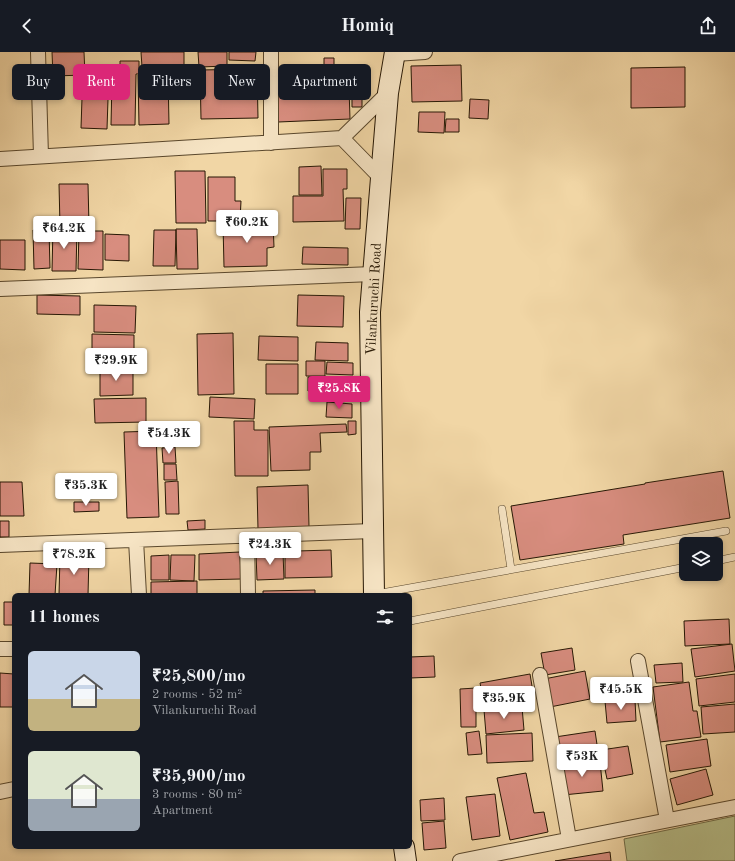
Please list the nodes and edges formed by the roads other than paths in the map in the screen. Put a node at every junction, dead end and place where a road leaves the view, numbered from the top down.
1 (38, 52) edge
2 (271, 52) edge
3 (425, 52) edge
4 (395, 53) edge
5 (388, 93) junction
6 (342, 138) junction
7 (271, 143) junction
8 (41, 156) junction
9 (0, 159) edge
10 (381, 178) junction
11 (373, 274) junction
12 (0, 289) edge
13 (502, 509) dead end
14 (372, 531) junction
15 (726, 531) dead end
16 (247, 536) junction
17 (136, 540) junction
18 (0, 545) edge
19 (735, 557) edge
20 (723, 560) edge
21 (679, 568) edge
22 (511, 569) junction
23 (139, 593) edge
24 (248, 593) edge
25 (374, 593) edge
26 (385, 593) edge
27 (412, 621) edge
28 (12, 649) edge
29 (0, 650) edge
30 (638, 661) dead end
31 (540, 675) dead end
32 (12, 789) edge
33 (0, 792) edge
34 (735, 807) edge
35 (667, 820) junction
36 (569, 839) junction
37 (404, 849) edge
38 (406, 861) edge
39 (460, 861) edge

1 - 8 street
2 - 7 street
3 - 4 street
4 - 5 main road, Vilankuruchi Road
5 - 6 street
5 - 10 main road, Vilankuruchi Road
6 - 7 street
6 - 10 street
7 - 8 street
8 - 9 street
10 - 11 main road, Vilankuruchi Road
11 - 12 street
11 - 14 main road, Vilankuruchi Road
13 - 22 lane
14 - 16 street
14 - 25 main road, Vilankuruchi Road
15 - 22 lane
16 - 17 street
16 - 24 street
17 - 18 street
17 - 23 street
19 - 20 lane
21 - 27 lane
22 - 26 lane
28 - 29 street
30 - 35 street
31 - 36 street
32 - 33 street
34 - 35 street
35 - 36 street
36 - 39 street
37 - 38 main road

